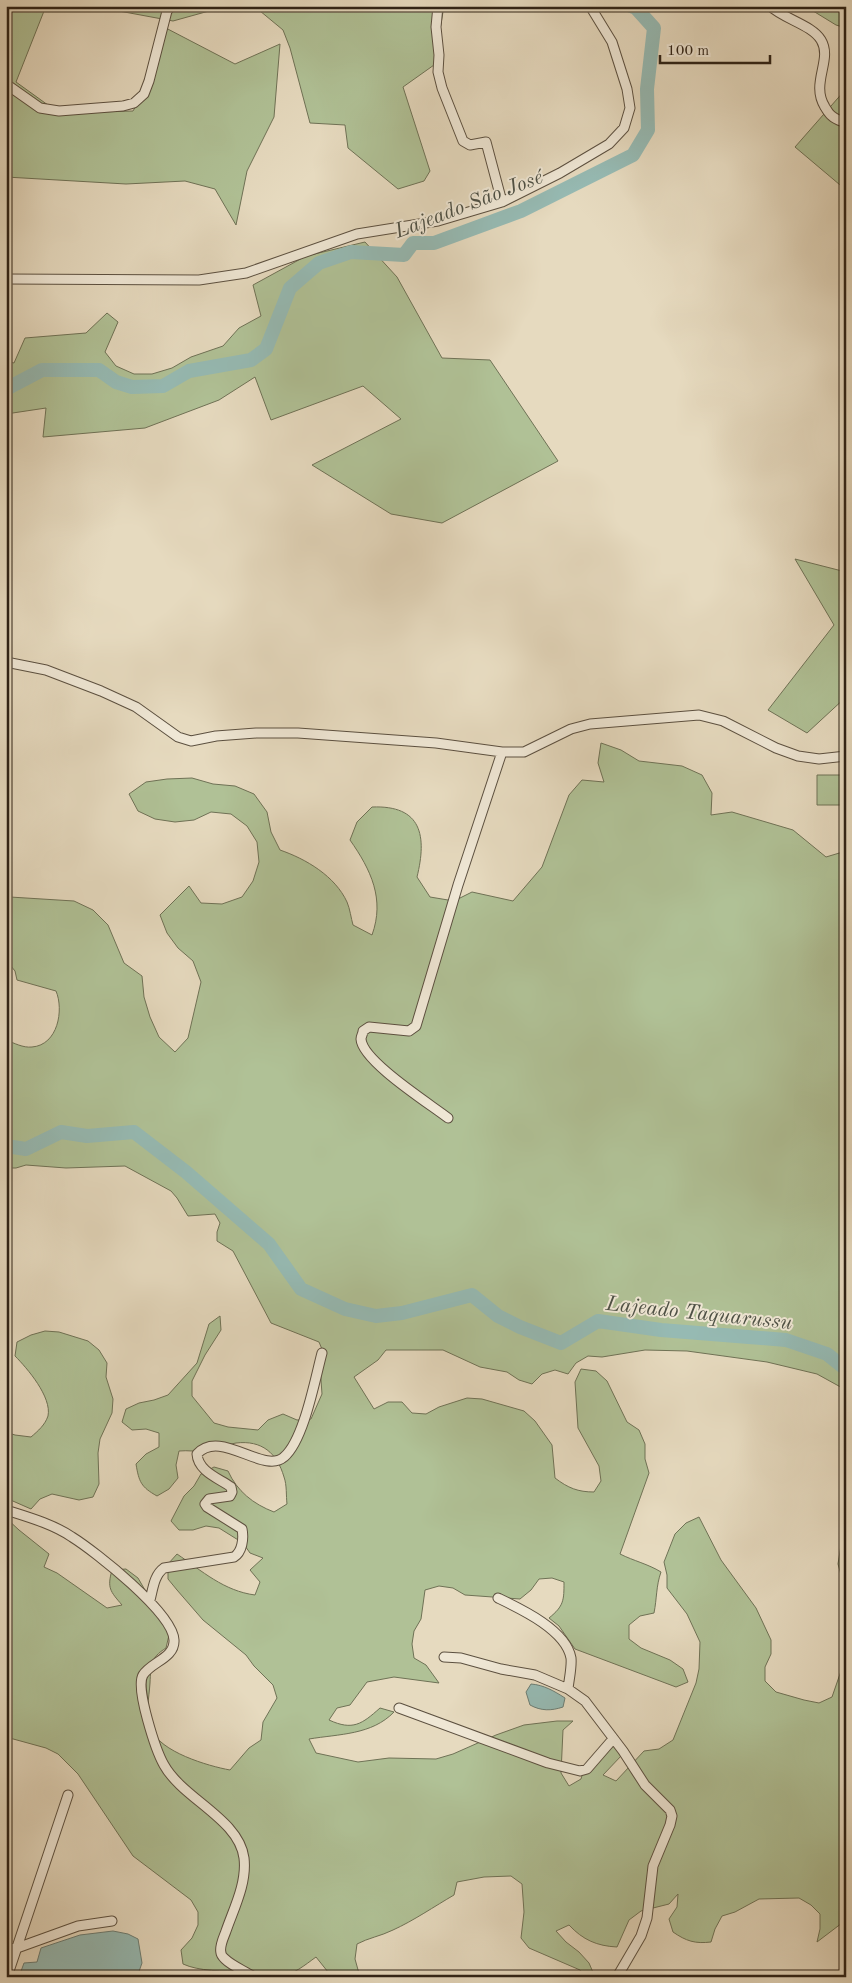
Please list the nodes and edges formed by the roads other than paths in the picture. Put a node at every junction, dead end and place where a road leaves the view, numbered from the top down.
1 (171, 6) edge
2 (438, 6) edge
3 (590, 6) edge
4 (770, 6) edge
5 (6, 84) edge
6 (846, 123) edge
7 (502, 202) junction
8 (6, 279) edge
9 (6, 662) edge
10 (502, 752) junction
11 (846, 756) edge
12 (448, 1118) dead end
13 (322, 1353) dead end
14 (6, 1510) edge
15 (498, 1598) dead end
16 (150, 1600) junction
17 (444, 1658) dead end
18 (568, 1689) junction
19 (399, 1708) dead end
20 (613, 1739) junction
21 (68, 1795) dead end
22 (112, 1920) dead end
23 (17, 1948) junction
24 (6, 1949) edge
25 (7, 1977) edge
26 (254, 1977) edge
27 (617, 1977) edge

1 - 5 street
2 - 7 street
3 - 7 street
4 - 6 street
7 - 8 street
9 - 10 street
10 - 11 street
10 - 12 street
13 - 16 street
14 - 16 street
15 - 18 street
16 - 26 street
17 - 18 street
18 - 20 street
19 - 20 street
20 - 27 street
21 - 23 street
22 - 23 street
23 - 24 street
23 - 25 street

